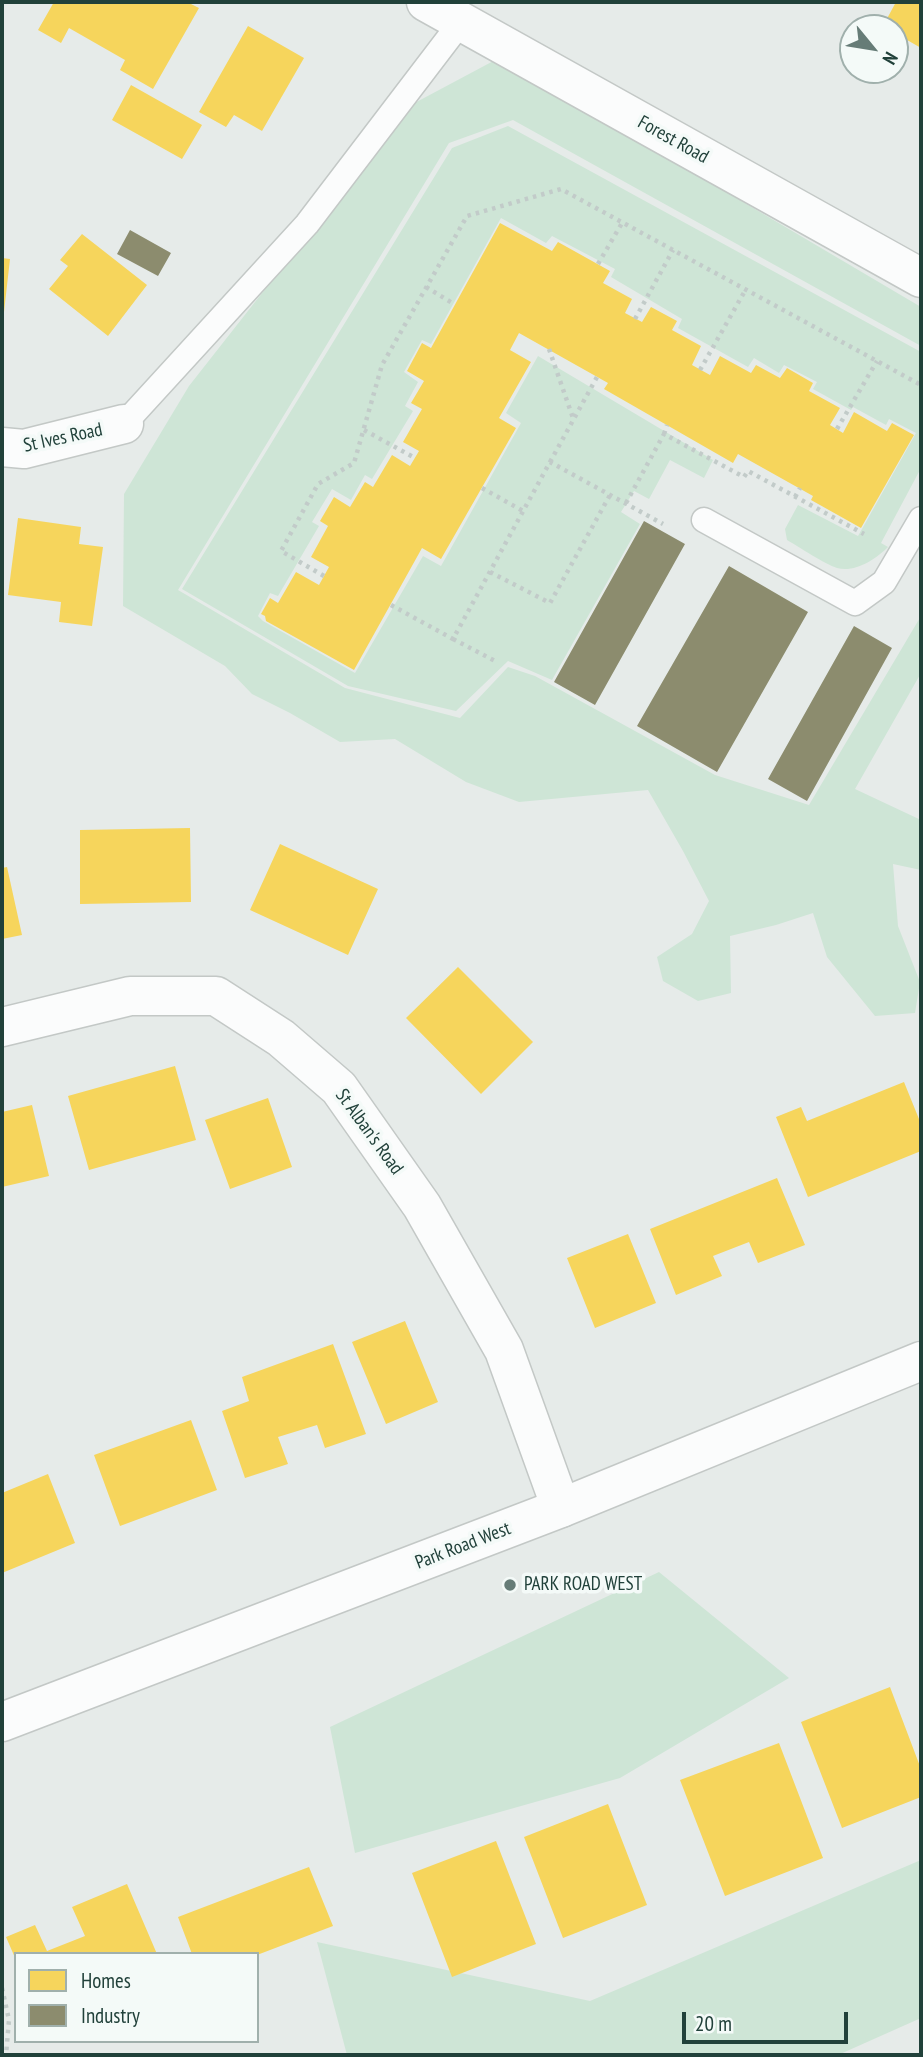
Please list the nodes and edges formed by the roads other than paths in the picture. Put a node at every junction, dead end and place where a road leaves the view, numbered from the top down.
1 (426, 2) edge
2 (461, 22) junction
3 (921, 278) edge
4 (124, 424) joint
5 (2, 447) edge
6 (921, 519) edge
7 (704, 520) dead end
8 (2, 1027) edge
9 (921, 1361) edge
10 (561, 1508) junction
11 (2, 1722) edge

1 - 2 street, Forest Road
2 - 3 street, Forest Road
2 - 4 lane
4 - 5 street, St Ives Road
6 - 7 lane
8 - 10 street, St Alban's Road
9 - 10 street, Park Road West
10 - 11 street, Park Road West

